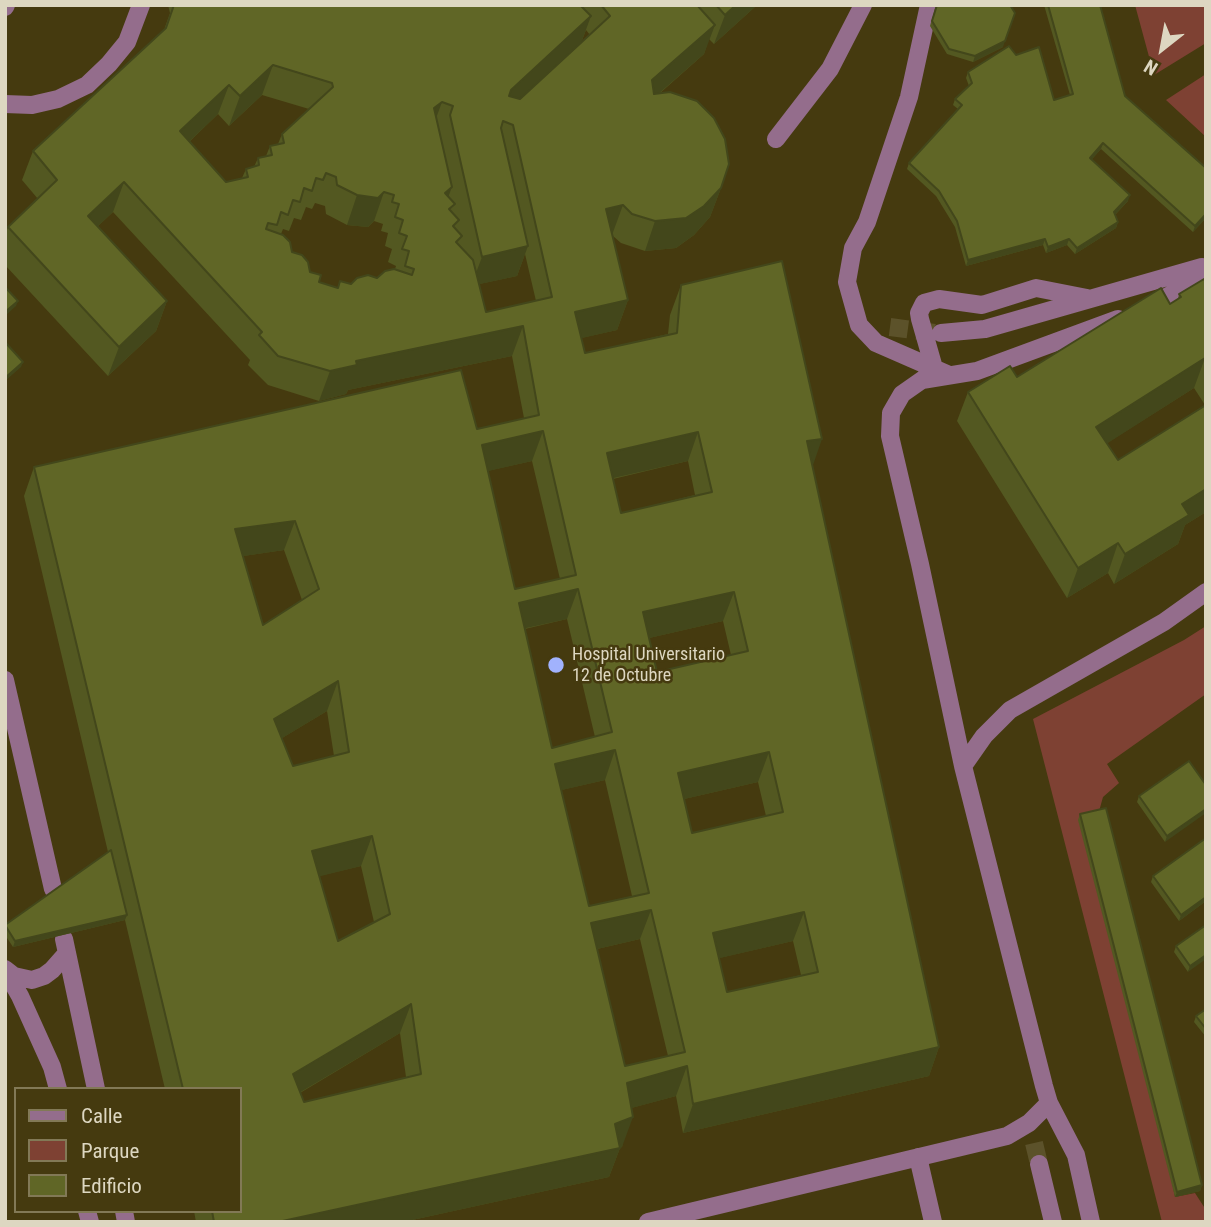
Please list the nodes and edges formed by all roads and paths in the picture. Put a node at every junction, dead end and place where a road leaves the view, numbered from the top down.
1 (141, 5) edge
2 (863, 5) edge
3 (929, 5) edge
4 (5, 104) edge
5 (776, 139) dead end
6 (1206, 268) edge
7 (1091, 299) junction
8 (941, 333) tunnel mouth
9 (940, 371) junction
10 (1206, 592) edge
11 (5, 680) edge
12 (963, 766) junction
13 (52, 889) edge
14 (5, 970) edge
15 (57, 1087) edge
16 (96, 1087) edge
17 (1049, 1103) junction
18 (918, 1157) junction
19 (1039, 1164) tunnel mouth
20 (648, 1222) edge
21 (933, 1222) edge
22 (1054, 1222) edge
23 (1091, 1222) edge

1 - 4 lane
2 - 5 lane
3 - 9 lane
6 - 7 lane
6 - 9 lane
7 - 8 lane
7 - 9 lane
9 - 12 lane
10 - 12 lane
11 - 13 lane
12 - 17 lane
14 - 15 lane
14 - 16 lane
17 - 18 lane
17 - 23 lane
18 - 20 lane
18 - 21 lane
19 - 22 lane

